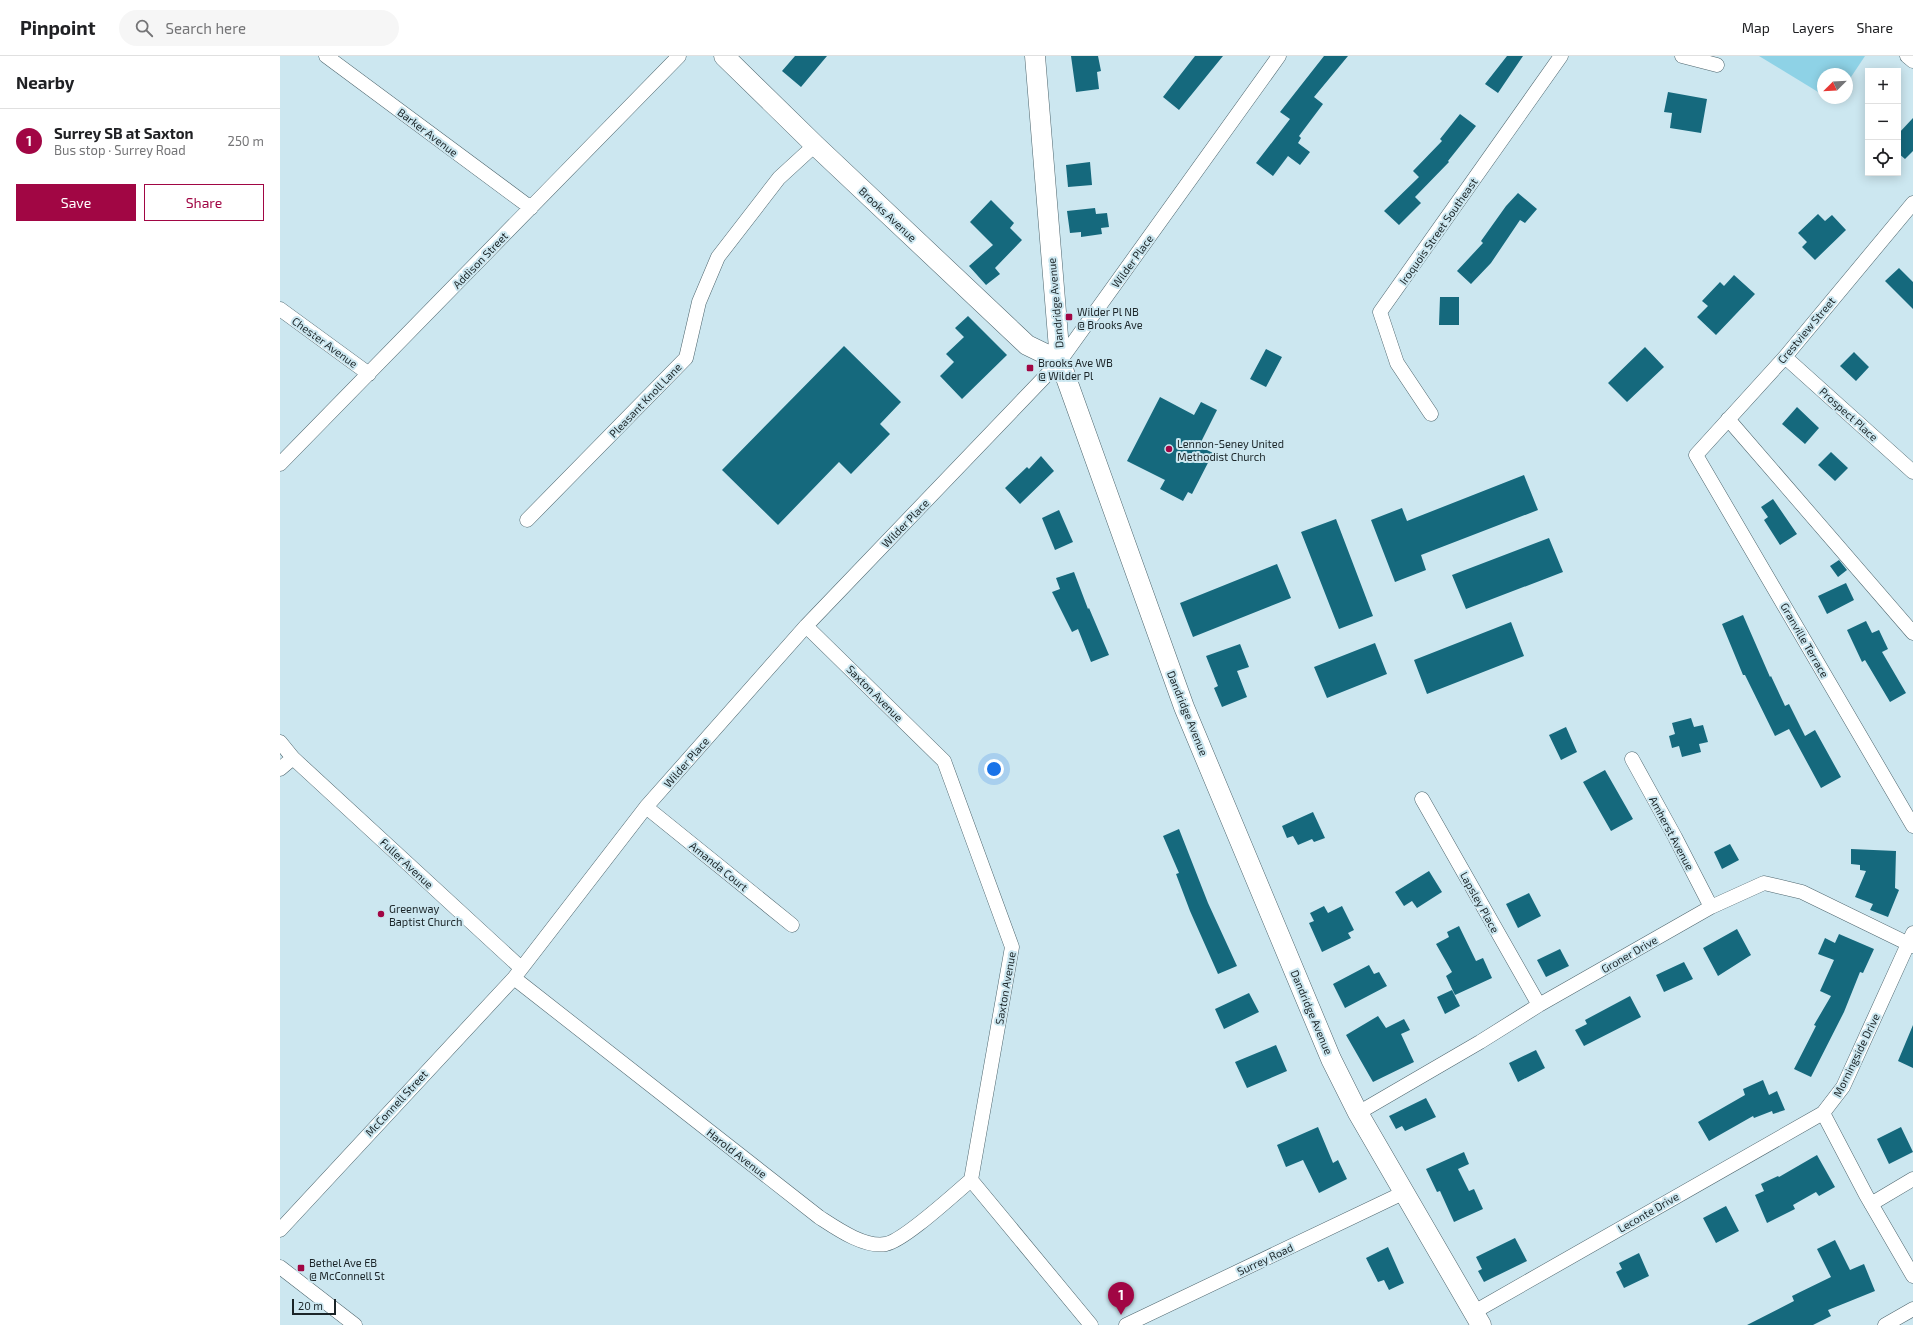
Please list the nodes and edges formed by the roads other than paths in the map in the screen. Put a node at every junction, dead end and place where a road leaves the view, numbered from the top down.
1 (326, 56) edge
2 (679, 56) edge
3 (724, 56) edge
4 (1035, 56) edge
5 (1280, 56) edge
6 (1561, 56) edge
7 (1682, 56) edge
8 (1907, 56) edge
9 (1913, 60) edge
10 (1717, 65) dead end
11 (815, 145) junction
12 (1913, 203) edge
13 (531, 208) junction
14 (280, 309) edge
15 (1785, 357) junction
16 (1060, 361) junction
17 (369, 374) junction
18 (1431, 414) dead end
19 (1728, 419) junction
20 (1696, 455) joint
21 (280, 464) edge
22 (1913, 472) edge
23 (527, 520) dead end
24 (806, 626) junction
25 (1913, 633) edge
26 (280, 742) edge
27 (293, 758) junction
28 (1632, 759) dead end
29 (280, 769) edge
30 (1422, 799) dead end
31 (646, 807) junction
32 (1913, 826) edge
33 (1711, 907) junction
34 (792, 925) dead end
35 (1912, 941) edge
36 (517, 973) junction
37 (1539, 1005) junction
38 (1358, 1113) junction
39 (1823, 1113) junction
40 (1913, 1179) edge
41 (971, 1180) junction
42 (1403, 1193) junction
43 (1871, 1204) junction
44 (280, 1230) edge
45 (280, 1267) edge
46 (1913, 1276) edge
47 (1913, 1309) edge
48 (1477, 1319) edge
49 (355, 1325) edge
50 (1092, 1325) edge
51 (1126, 1325) edge
52 (1885, 1325) edge

1 - 13 street, Barker Avenue
2 - 13 street, Addison Street
3 - 11 street, Brooks Avenue
4 - 16 street, Dandridge Avenue
5 - 16 street, Wilder Place
6 - 18 street, Iroquois Street Southeast
7 - 10 street
8 - 9 street
11 - 16 street, Brooks Avenue
11 - 23 street, Pleasant Knoll Lane
12 - 15 street, Crestview Street
13 - 17 street, Addison Street
14 - 17 street, Chester Avenue
15 - 19 street, Crestview Street
15 - 22 street, Prospect Place
16 - 24 street, Wilder Place
16 - 38 street, Dandridge Avenue
17 - 21 street, Addison Street
19 - 20 street, Crestview Street
19 - 25 street
20 - 32 street, Granville Terrace
24 - 31 street, Wilder Place
24 - 41 street, Saxton Avenue
26 - 27 street
27 - 29 street
27 - 36 street, Fuller Avenue
28 - 33 street, Amherst Avenue
30 - 37 street, Lapsley Place
31 - 34 street, Amanda Court
31 - 36 street, Wilder Place
33 - 35 street, Groner Drive
33 - 37 street, Groner Drive
35 - 39 street, Morningside Drive
36 - 41 street, Harold Avenue
36 - 44 street, McConnell Street
37 - 38 street, Groner Drive
38 - 42 street, Dandridge Avenue
39 - 43 street
39 - 48 street, Leconte Drive
40 - 43 street
41 - 50 street
42 - 48 street, Dandridge Avenue
42 - 51 street, Surrey Road
43 - 46 street
45 - 49 street
47 - 52 street

